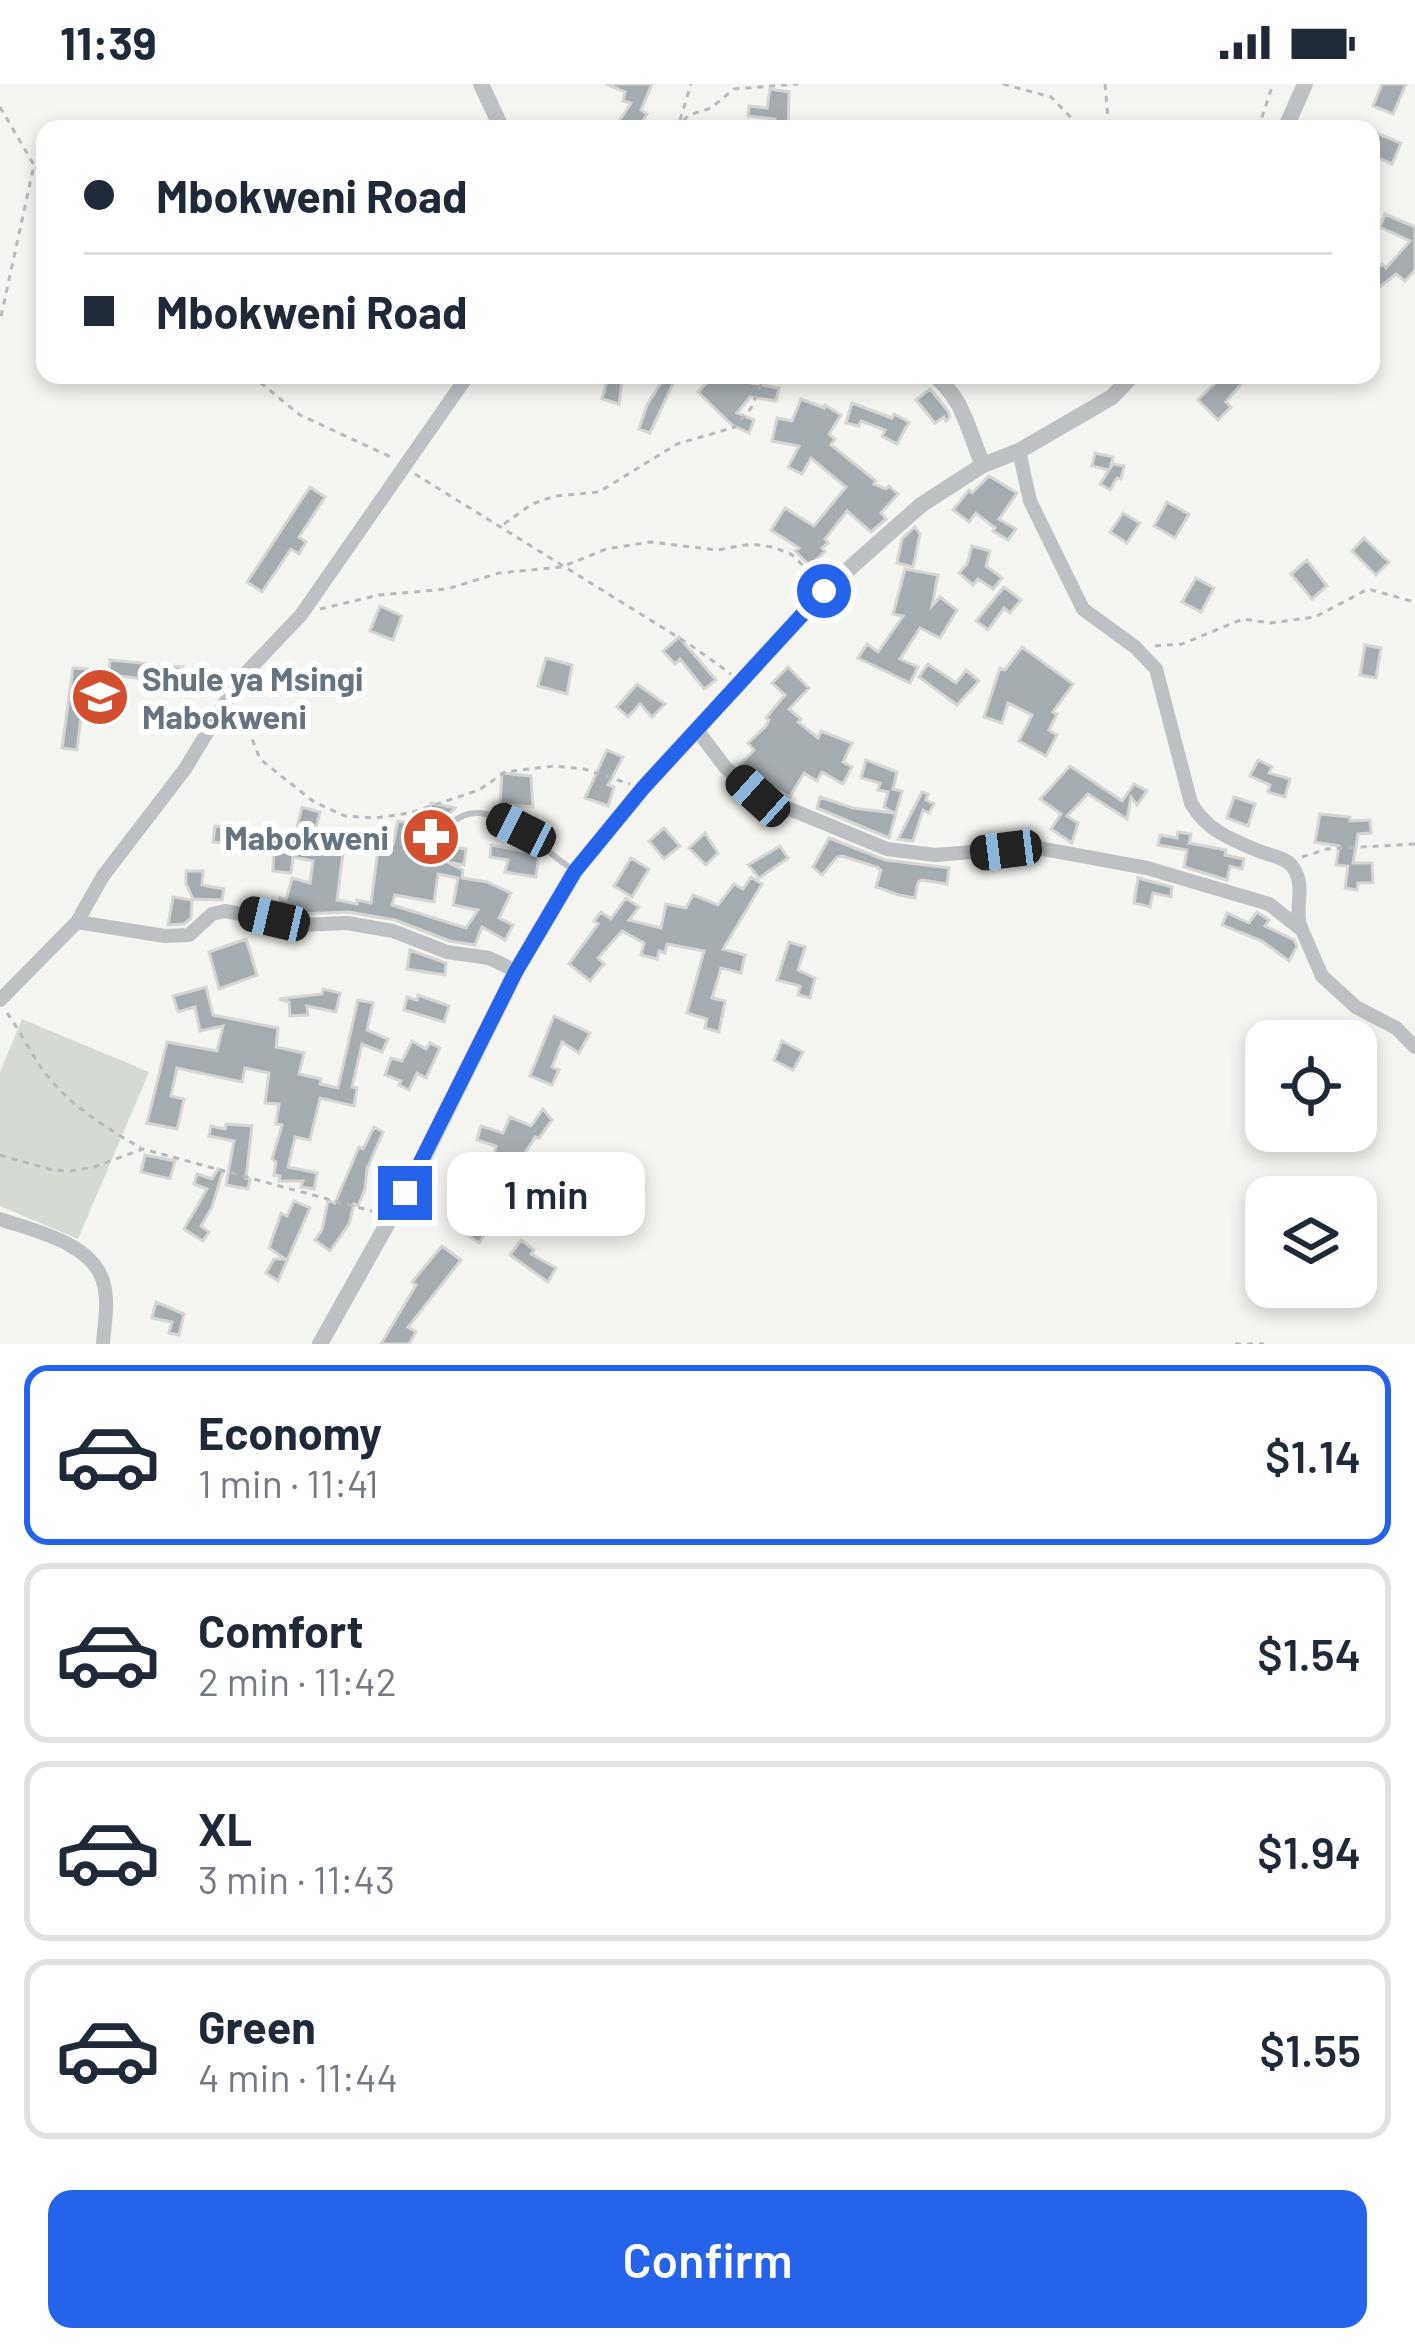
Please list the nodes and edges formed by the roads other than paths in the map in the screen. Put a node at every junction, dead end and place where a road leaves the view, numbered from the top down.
1 (481, 84) edge
2 (1305, 84) edge
3 (497, 120) edge
4 (1289, 120) edge
5 (462, 384) edge
6 (945, 384) edge
7 (1124, 384) edge
8 (1018, 451) junction
9 (983, 465) junction
10 (697, 730) junction
11 (451, 824) dead end
12 (575, 871) junction
13 (77, 922) junction
14 (1302, 930) junction
15 (516, 971) junction
16 (0, 1002) edge
17 (1415, 1047) edge
18 (0, 1219) edge
19 (103, 1344) edge
20 (320, 1344) edge

1 - 3 street
2 - 4 street
5 - 13 street
6 - 9 street
7 - 8 street
8 - 9 street
8 - 14 street
9 - 10 street
10 - 12 street
10 - 14 street
11 - 12 lane
12 - 15 street
13 - 15 street
13 - 16 street
14 - 17 street
15 - 20 street
18 - 19 street

